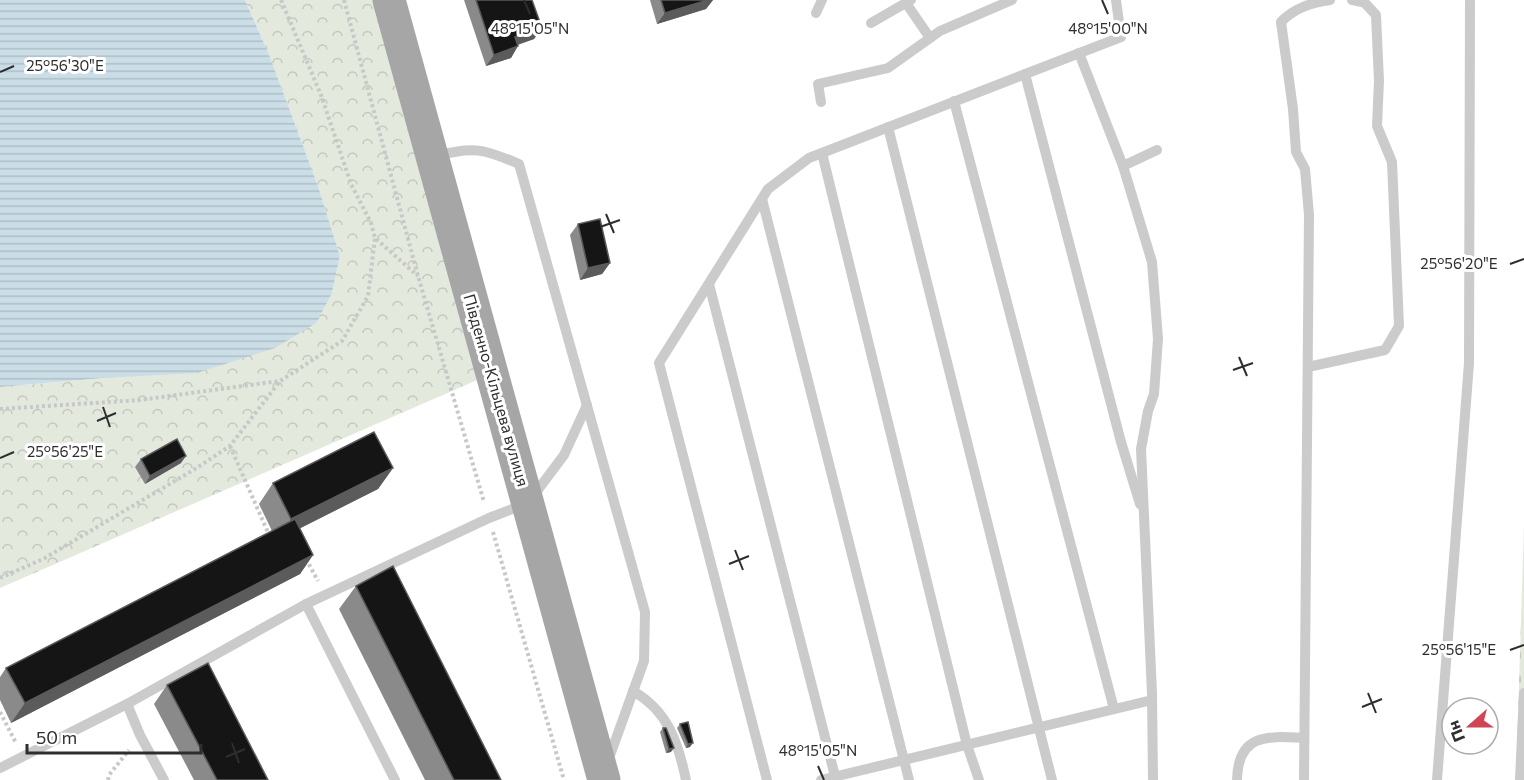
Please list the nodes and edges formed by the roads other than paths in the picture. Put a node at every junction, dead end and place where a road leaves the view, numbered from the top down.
1 (389, 0) edge
2 (822, 0) edge
3 (1012, 0) edge
4 (1116, 0) edge
5 (1330, 0) edge
6 (1352, 0) edge
7 (1470, 0) edge
8 (909, 1) edge
9 (816, 13) dead end
10 (870, 23) dead end
11 (930, 38) junction
12 (1079, 54) junction
13 (1025, 74) junction
14 (954, 101) junction
15 (821, 102) dead end
16 (888, 127) junction
17 (1157, 150) dead end
18 (822, 153) junction
19 (432, 157) junction
20 (1123, 166) junction
21 (762, 199) junction
22 (709, 284) junction
23 (1308, 367) junction
24 (587, 405) junction
25 (528, 503) junction
26 (1144, 519) junction
27 (306, 604) junction
28 (633, 691) junction
29 (1524, 693) edge
30 (1152, 700) junction
31 (127, 704) junction
32 (1114, 709) junction
33 (1038, 728) junction
34 (1304, 738) junction
35 (967, 745) junction
36 (903, 760) junction
37 (0, 768) edge
38 (603, 778) edge
39 (835, 778) edge
40 (164, 780) edge
41 (395, 780) edge
42 (686, 780) edge
43 (767, 780) edge
44 (821, 780) edge
45 (909, 780) edge
46 (979, 780) edge
47 (1052, 780) edge
48 (1153, 780) edge
49 (1237, 780) edge
50 (1304, 780) edge
51 (1437, 780) edge
52 (1520, 780) edge

1 - 19 main road, Південно-Кільцева вулиця
2 - 9 lane
3 - 11 lane
4 - 12 lane
5 - 23 lane
6 - 23 lane
7 - 51 lane
8 - 10 lane
8 - 11 lane
11 - 15 lane
12 - 13 lane
12 - 20 lane
13 - 14 lane
13 - 26 lane
14 - 16 lane
14 - 32 lane
16 - 18 lane
16 - 33 lane
17 - 20 lane
18 - 21 lane
18 - 35 lane
19 - 24 lane
19 - 25 main road, Південно-Кільцева вулиця
20 - 26 lane
21 - 22 lane
21 - 36 lane
22 - 39 lane
22 - 43 lane
23 - 34 lane
24 - 25 lane
24 - 28 lane
25 - 27 lane
25 - 38 main road, Південно-Кільцева вулиця
26 - 30 lane
27 - 31 lane
27 - 41 lane
28 - 38 lane
28 - 42 lane
29 - 52 lane
30 - 32 lane
30 - 48 lane
31 - 37 lane
31 - 40 lane
32 - 33 lane
33 - 35 lane
33 - 47 lane
34 - 49 lane
34 - 50 lane
35 - 36 lane
35 - 46 lane
36 - 39 lane
36 - 45 lane
39 - 44 lane

